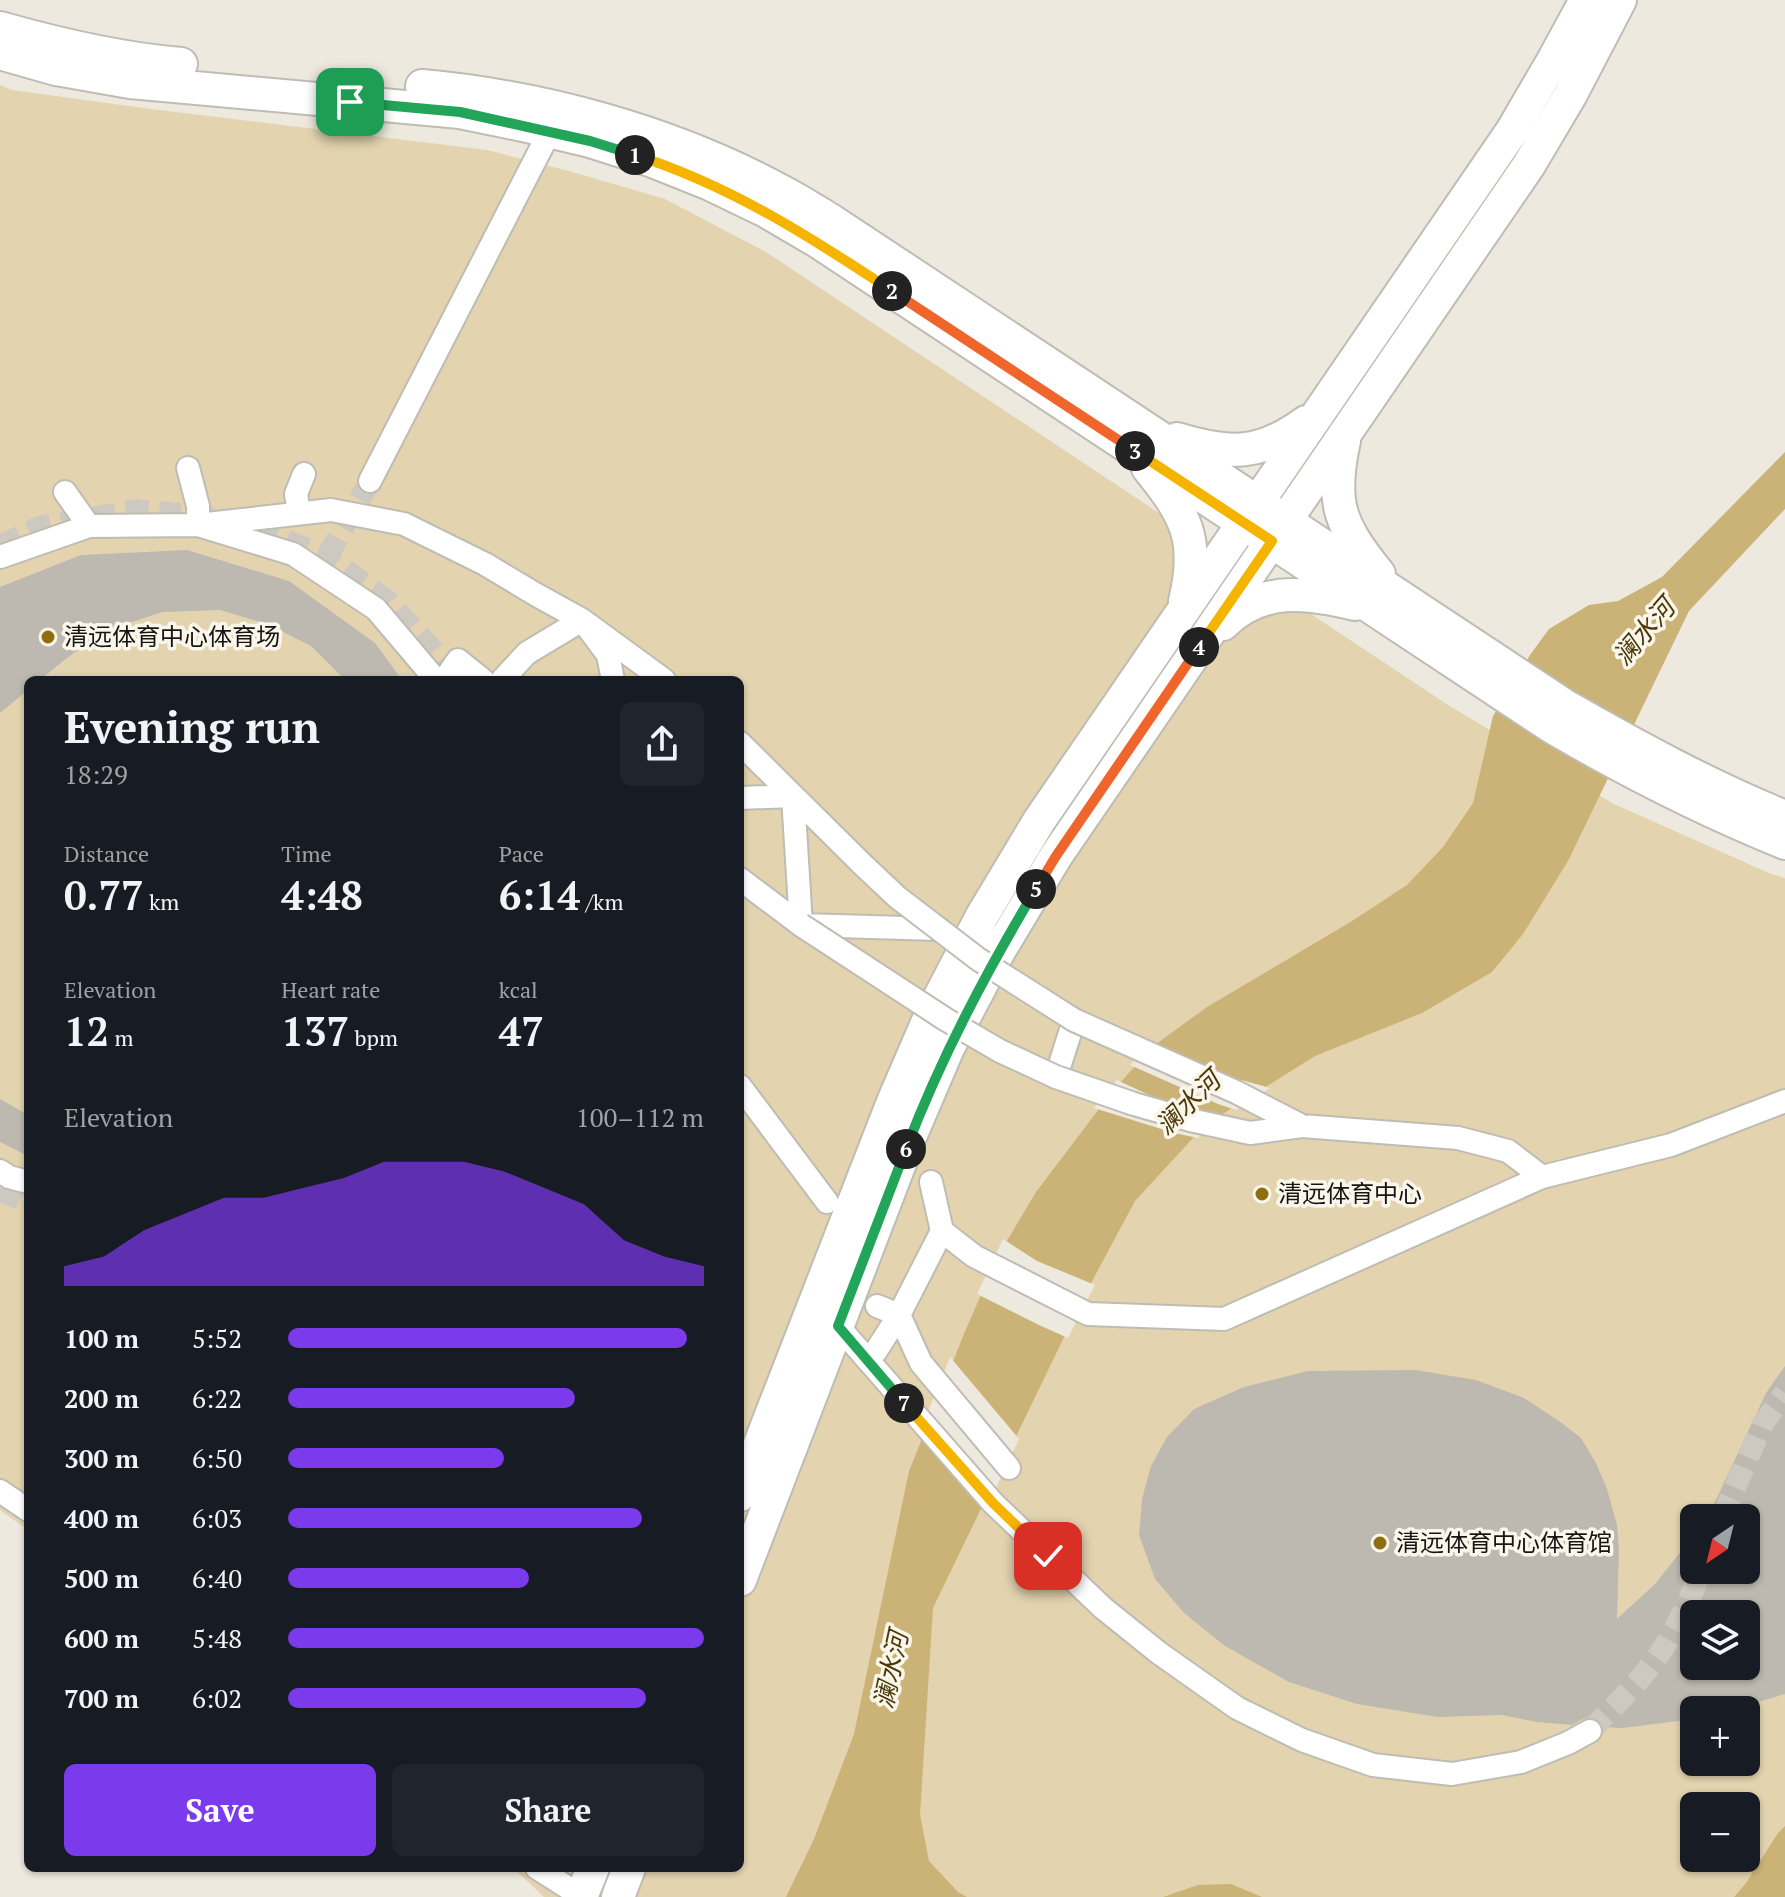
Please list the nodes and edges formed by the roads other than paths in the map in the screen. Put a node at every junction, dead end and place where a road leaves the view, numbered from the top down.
1 (1586, 0) edge
2 (1620, 0) edge
3 (0, 28) edge
4 (0, 53) edge
5 (550, 131) junction
6 (1321, 410) junction
7 (1346, 433) junction
8 (1142, 440) junction
9 (188, 468) dead end
10 (304, 474) dead end
11 (370, 481) tunnel mouth
12 (65, 492) dead end
13 (1251, 512) junction
14 (299, 513) junction
15 (198, 525) junction
16 (89, 526) junction
17 (1279, 531) junction
18 (0, 557) edge
19 (1404, 599) junction
20 (1372, 608) junction
21 (1182, 613) junction
22 (582, 620) junction
23 (1200, 645) junction
24 (433, 676) edge
25 (447, 676) edge
26 (478, 676) edge
27 (506, 676) edge
28 (612, 676) edge
29 (659, 676) edge
30 (1503, 681) junction
31 (744, 747) edge
32 (1627, 756) junction
33 (793, 796) junction
34 (744, 798) edge
35 (1785, 817) edge
36 (1785, 843) edge
37 (744, 882) edge
38 (801, 925) junction
39 (939, 929) junction
40 (1074, 1020) junction
41 (1056, 1077) junction
42 (744, 1091) edge
43 (1785, 1101) edge
44 (1302, 1126) junction
45 (0, 1171) edge
46 (1542, 1177) junction
47 (24, 1181) edge
48 (931, 1182) dead end
49 (827, 1202) dead end
50 (942, 1231) junction
51 (877, 1306) dead end
52 (899, 1315) junction
53 (838, 1326) junction
54 (876, 1351) dead end
55 (1009, 1468) dead end
56 (744, 1485) edge
57 (0, 1491) edge
58 (24, 1507) edge
59 (744, 1570) edge
60 (1590, 1731) tunnel mouth
61 (543, 1872) edge
62 (591, 1872) edge
63 (627, 1872) edge
64 (581, 1897) edge
65 (618, 1897) edge

1 - 6 street
2 - 7 street
3 - 8 street
4 - 5 street
5 - 8 street
5 - 11 street
6 - 8 street
6 - 13 street
7 - 17 street
7 - 19 street
8 - 13 street
8 - 21 street
9 - 15 street
10 - 14 street
12 - 16 street
13 - 17 street
13 - 21 street
14 - 15 street
14 - 22 street
15 - 16 street
15 - 24 street
16 - 18 street
17 - 19 street
17 - 20 street
17 - 23 street
19 - 30 street
20 - 23 street
20 - 30 street
21 - 56 street
22 - 27 street
22 - 28 street
22 - 29 street
23 - 53 street
25 - 26 street
30 - 32 street
31 - 33 street
32 - 35 street
32 - 36 street
33 - 34 street
33 - 38 street
33 - 39 street, bridge
37 - 38 street
38 - 39 street, bridge
38 - 41 street, bridge
39 - 40 street, bridge
40 - 41 street
40 - 44 street, bridge
41 - 44 street, bridge
42 - 49 street
43 - 46 street
44 - 46 street
45 - 47 street
46 - 50 street
48 - 50 street
50 - 52 street
51 - 52 street
52 - 54 street
52 - 55 street
53 - 59 street
53 - 60 street
57 - 58 street
61 - 64 street
62 - 64 street
63 - 65 street

